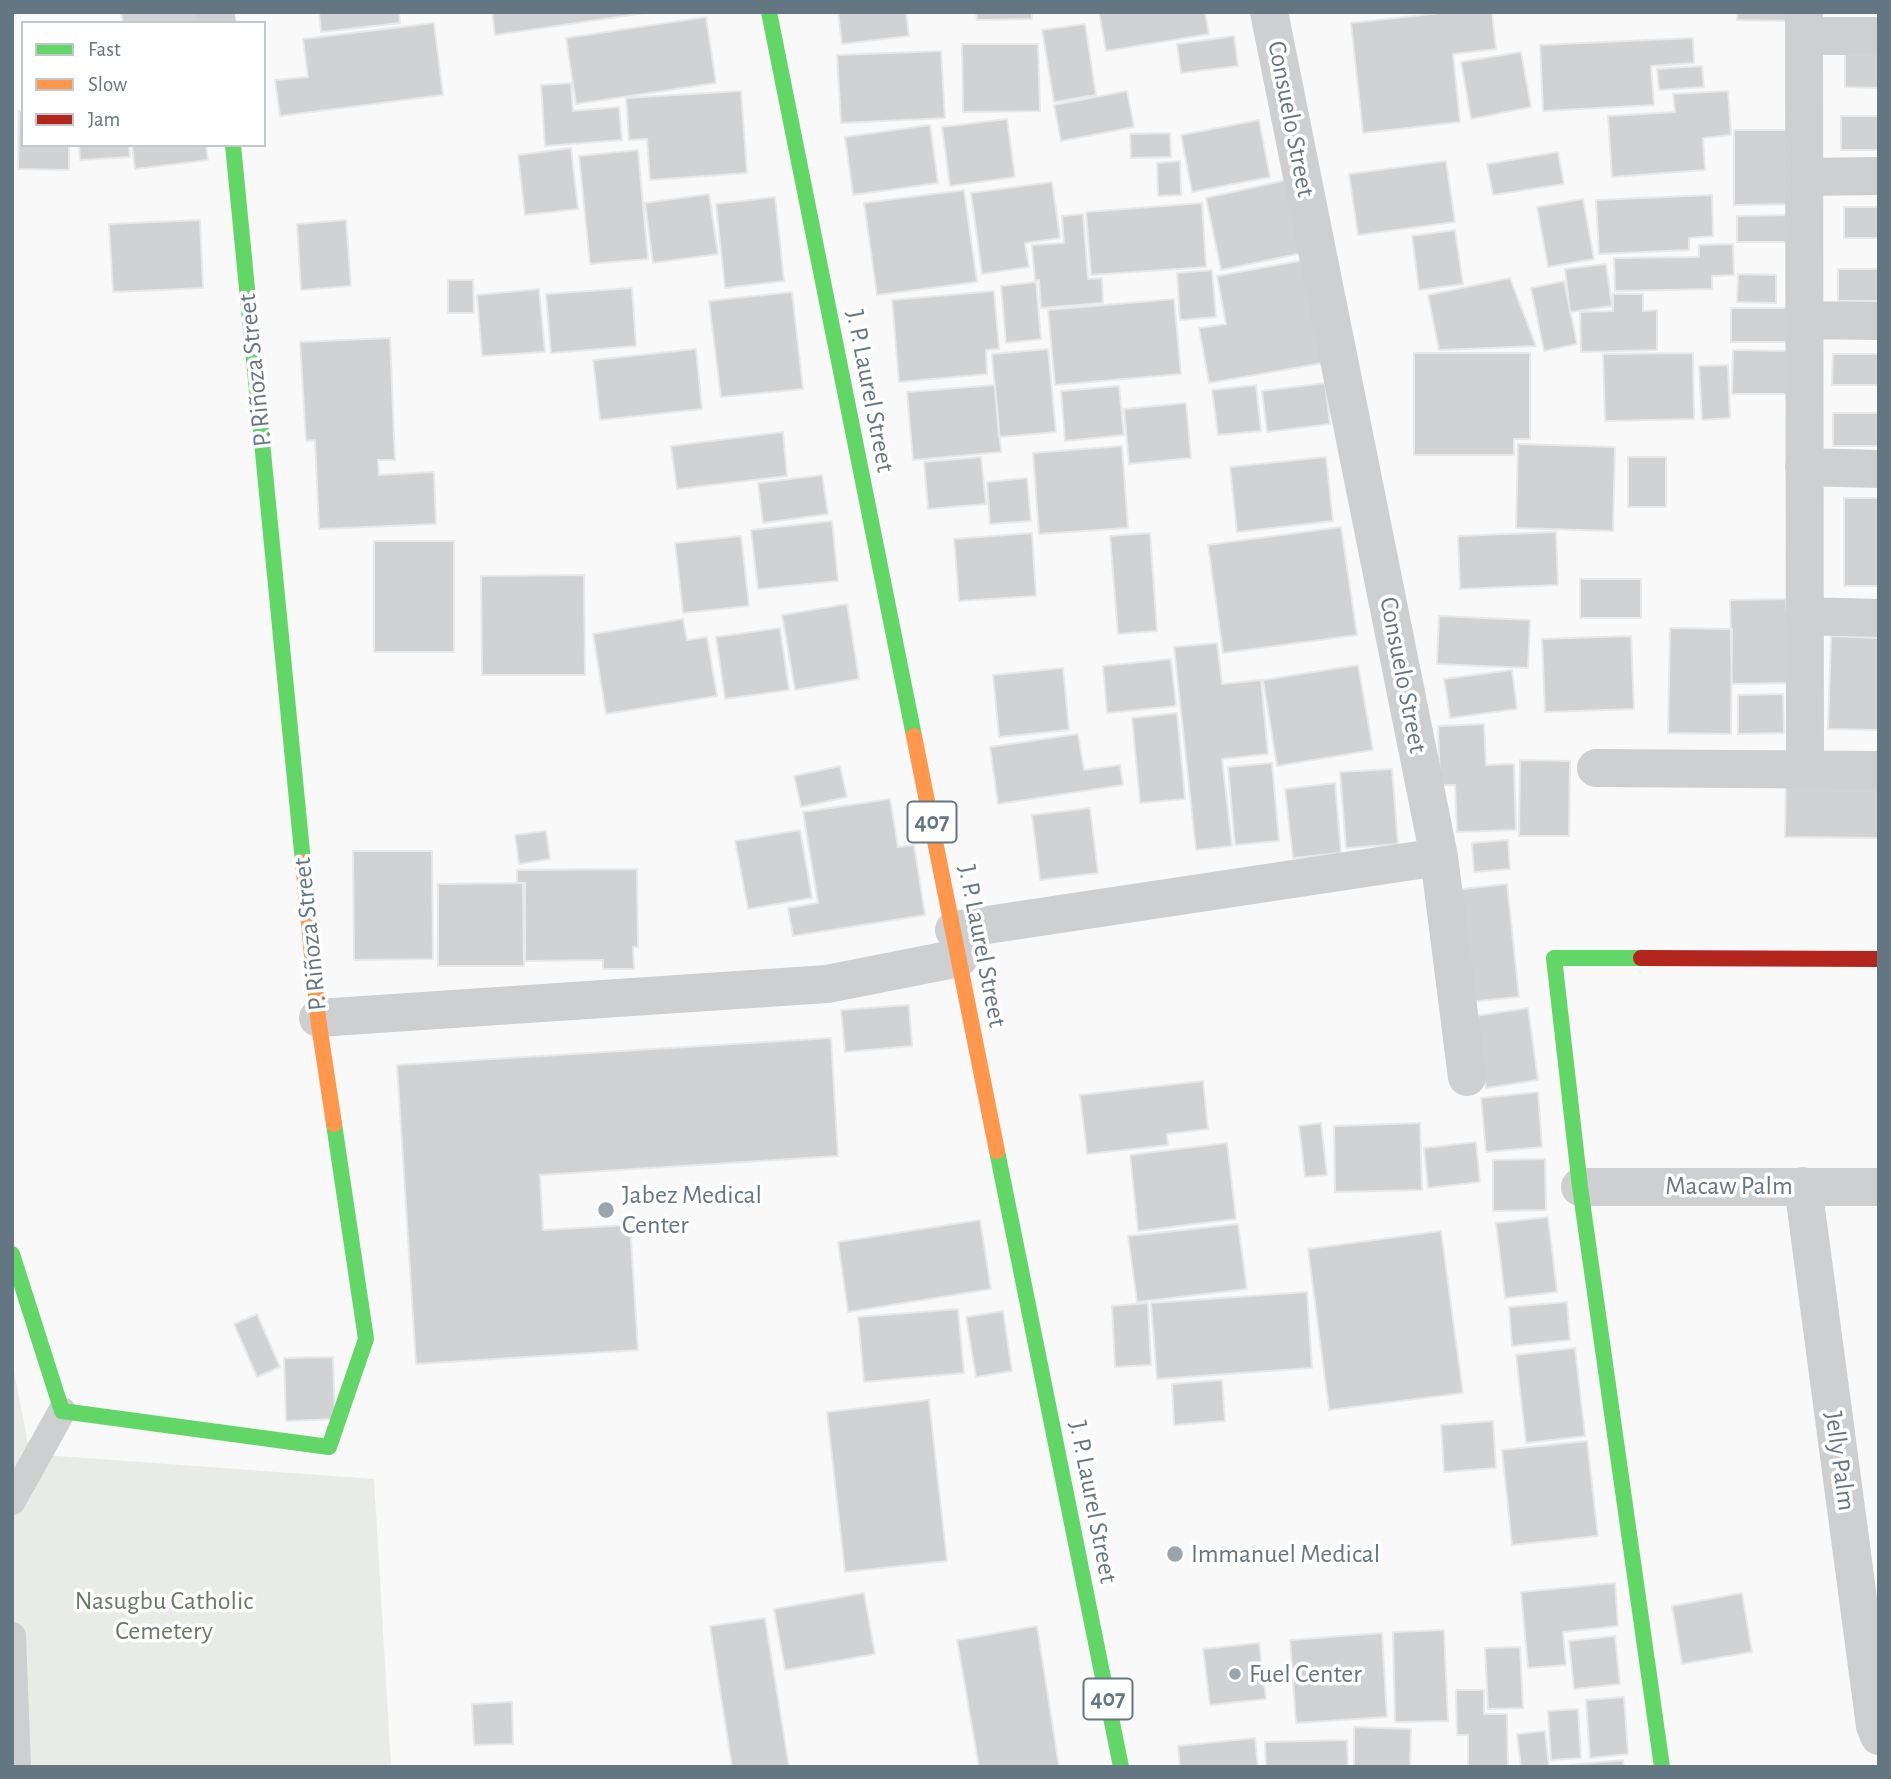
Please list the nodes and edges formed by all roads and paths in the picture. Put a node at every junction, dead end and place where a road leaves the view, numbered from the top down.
1 (769, 12) edge
2 (1269, 12) edge
3 (1804, 24) edge
4 (1879, 36) edge
5 (233, 147) edge
6 (1879, 176) edge
7 (1804, 177) junction
8 (1804, 320) junction
9 (1879, 321) edge
10 (1804, 467) junction
11 (1879, 469) edge
12 (1804, 616) junction
13 (1879, 618) edge
14 (1596, 768) dead end
15 (1805, 769) junction
16 (1879, 770) edge
17 (1439, 857) junction
18 (956, 944) junction
19 (1879, 959) edge
20 (318, 1018) junction
21 (1467, 1077) dead end
22 (1803, 1186) junction
23 (1580, 1187) junction
24 (1879, 1187) edge
25 (12, 1254) edge
26 (62, 1411) junction
27 (12, 1501) edge
28 (12, 1636) edge
29 (1879, 1736) edge
30 (18, 1767) edge
31 (1121, 1767) edge
32 (1662, 1767) edge

1 - 18 street, J. P. Laurel Street / 407
2 - 17 street, Consuelo Street
3 - 4 street
3 - 7 street
5 - 20 street, P. Riñoza Street
6 - 7 street
7 - 8 street
8 - 9 street
8 - 10 street
10 - 11 street
10 - 12 street
12 - 13 street
12 - 15 street
14 - 15 street
15 - 16 street
17 - 18 street
17 - 21 street, Consuelo Street
18 - 20 street
18 - 31 street, J. P. Laurel Street / 407
19 - 23 street
20 - 26 street, P. Riñoza Street
22 - 23 street, Macaw Palm
22 - 24 street, Macaw Palm
22 - 29 street, Jelly Palm
23 - 32 street
25 - 26 street
26 - 27 lane
28 - 30 lane

